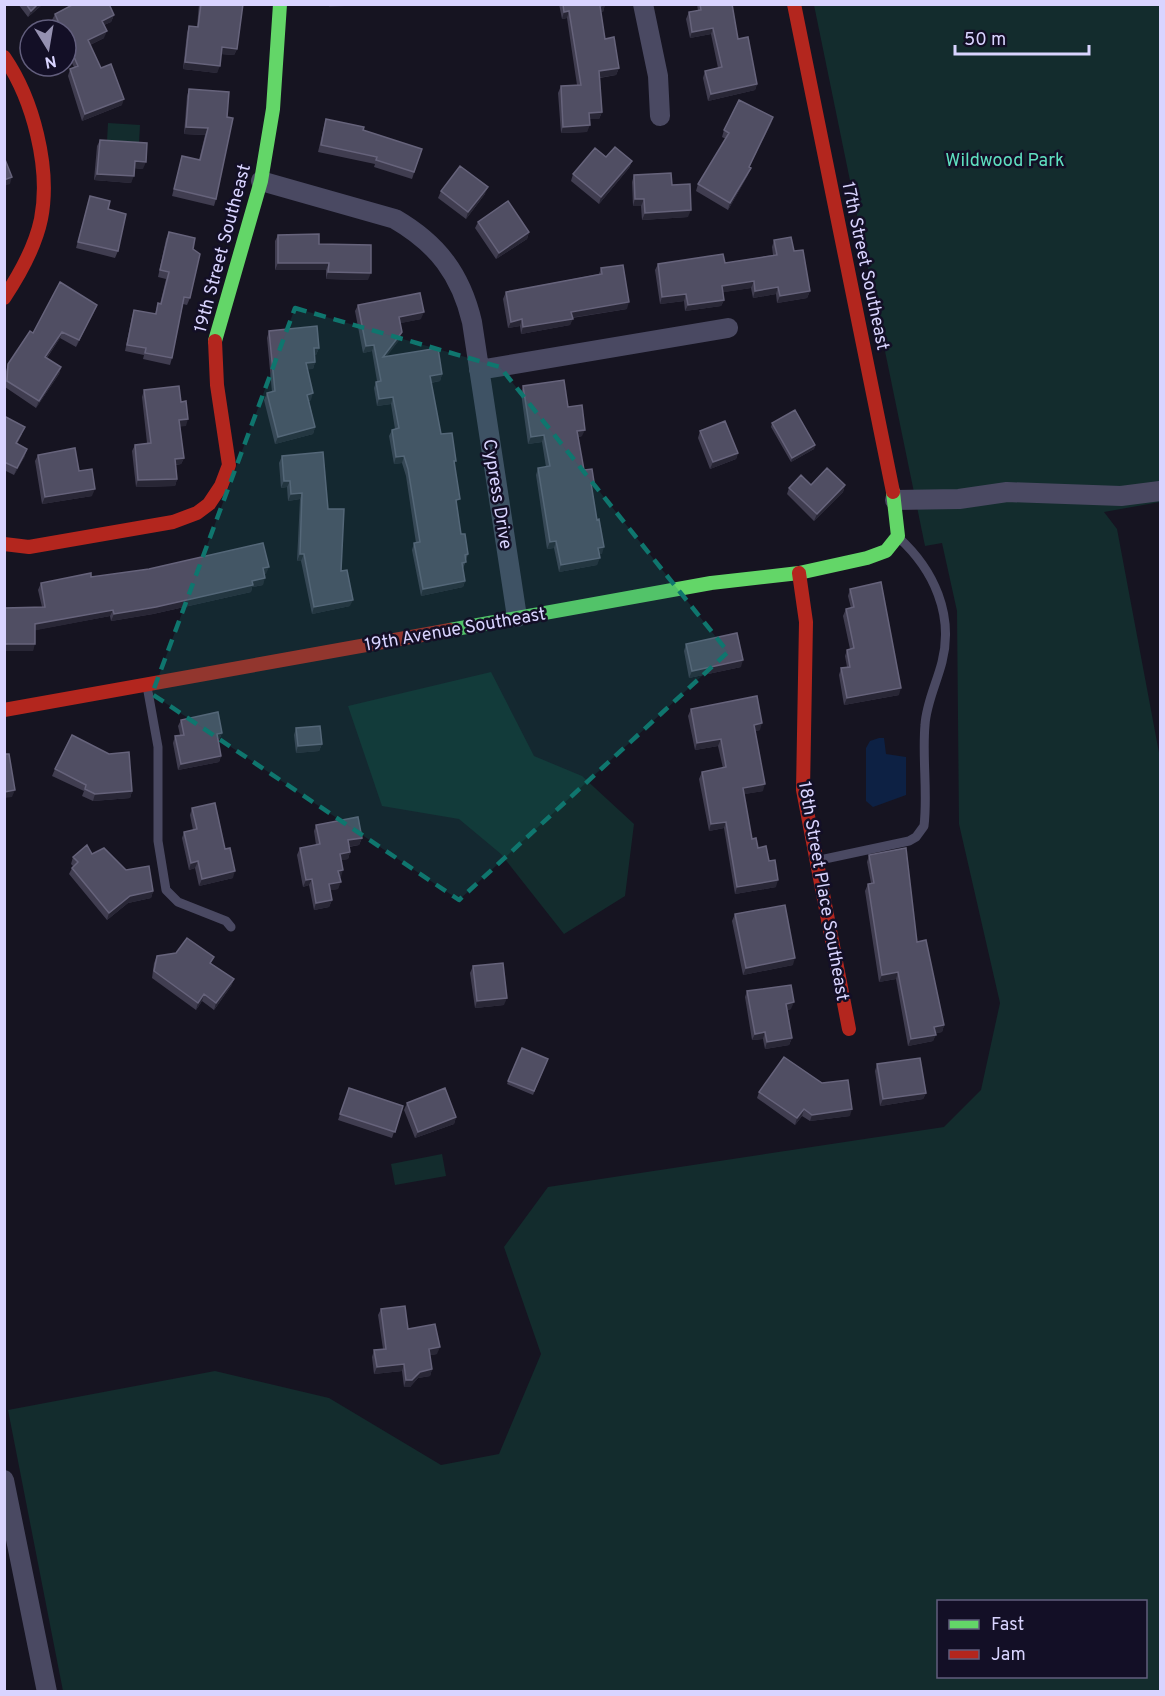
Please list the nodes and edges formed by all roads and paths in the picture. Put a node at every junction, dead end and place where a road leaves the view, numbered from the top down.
1 (280, 4) edge
2 (643, 4) edge
3 (794, 4) edge
4 (4, 57) edge
5 (660, 116) dead end
6 (261, 181) junction
7 (4, 298) edge
8 (728, 328) dead end
9 (479, 370) junction
10 (1161, 491) edge
11 (895, 500) junction
12 (898, 536) junction
13 (4, 544) edge
14 (799, 573) junction
15 (517, 617) junction
16 (147, 684) junction
17 (4, 710) edge
18 (816, 861) junction
19 (231, 927) dead end
20 (849, 1029) dead end
21 (4, 1480) edge
22 (47, 1692) edge

1 - 6 street, 19th Street Southeast
2 - 5 street
3 - 11 street, 17th Street Southeast
4 - 7 street
6 - 9 street, Cypress Drive
6 - 13 street, 19th Street Southeast
8 - 9 street
9 - 15 street, Cypress Drive
10 - 11 street
11 - 12 street, 17th Street Southeast
12 - 14 street, 19th Avenue Southeast
12 - 18 lane
14 - 15 street, 19th Avenue Southeast
14 - 18 street, 18th Street Place Southeast
15 - 16 street, 19th Avenue Southeast
16 - 17 street, 19th Avenue Southeast
16 - 19 lane
18 - 20 street, 18th Street Place Southeast
21 - 22 street

